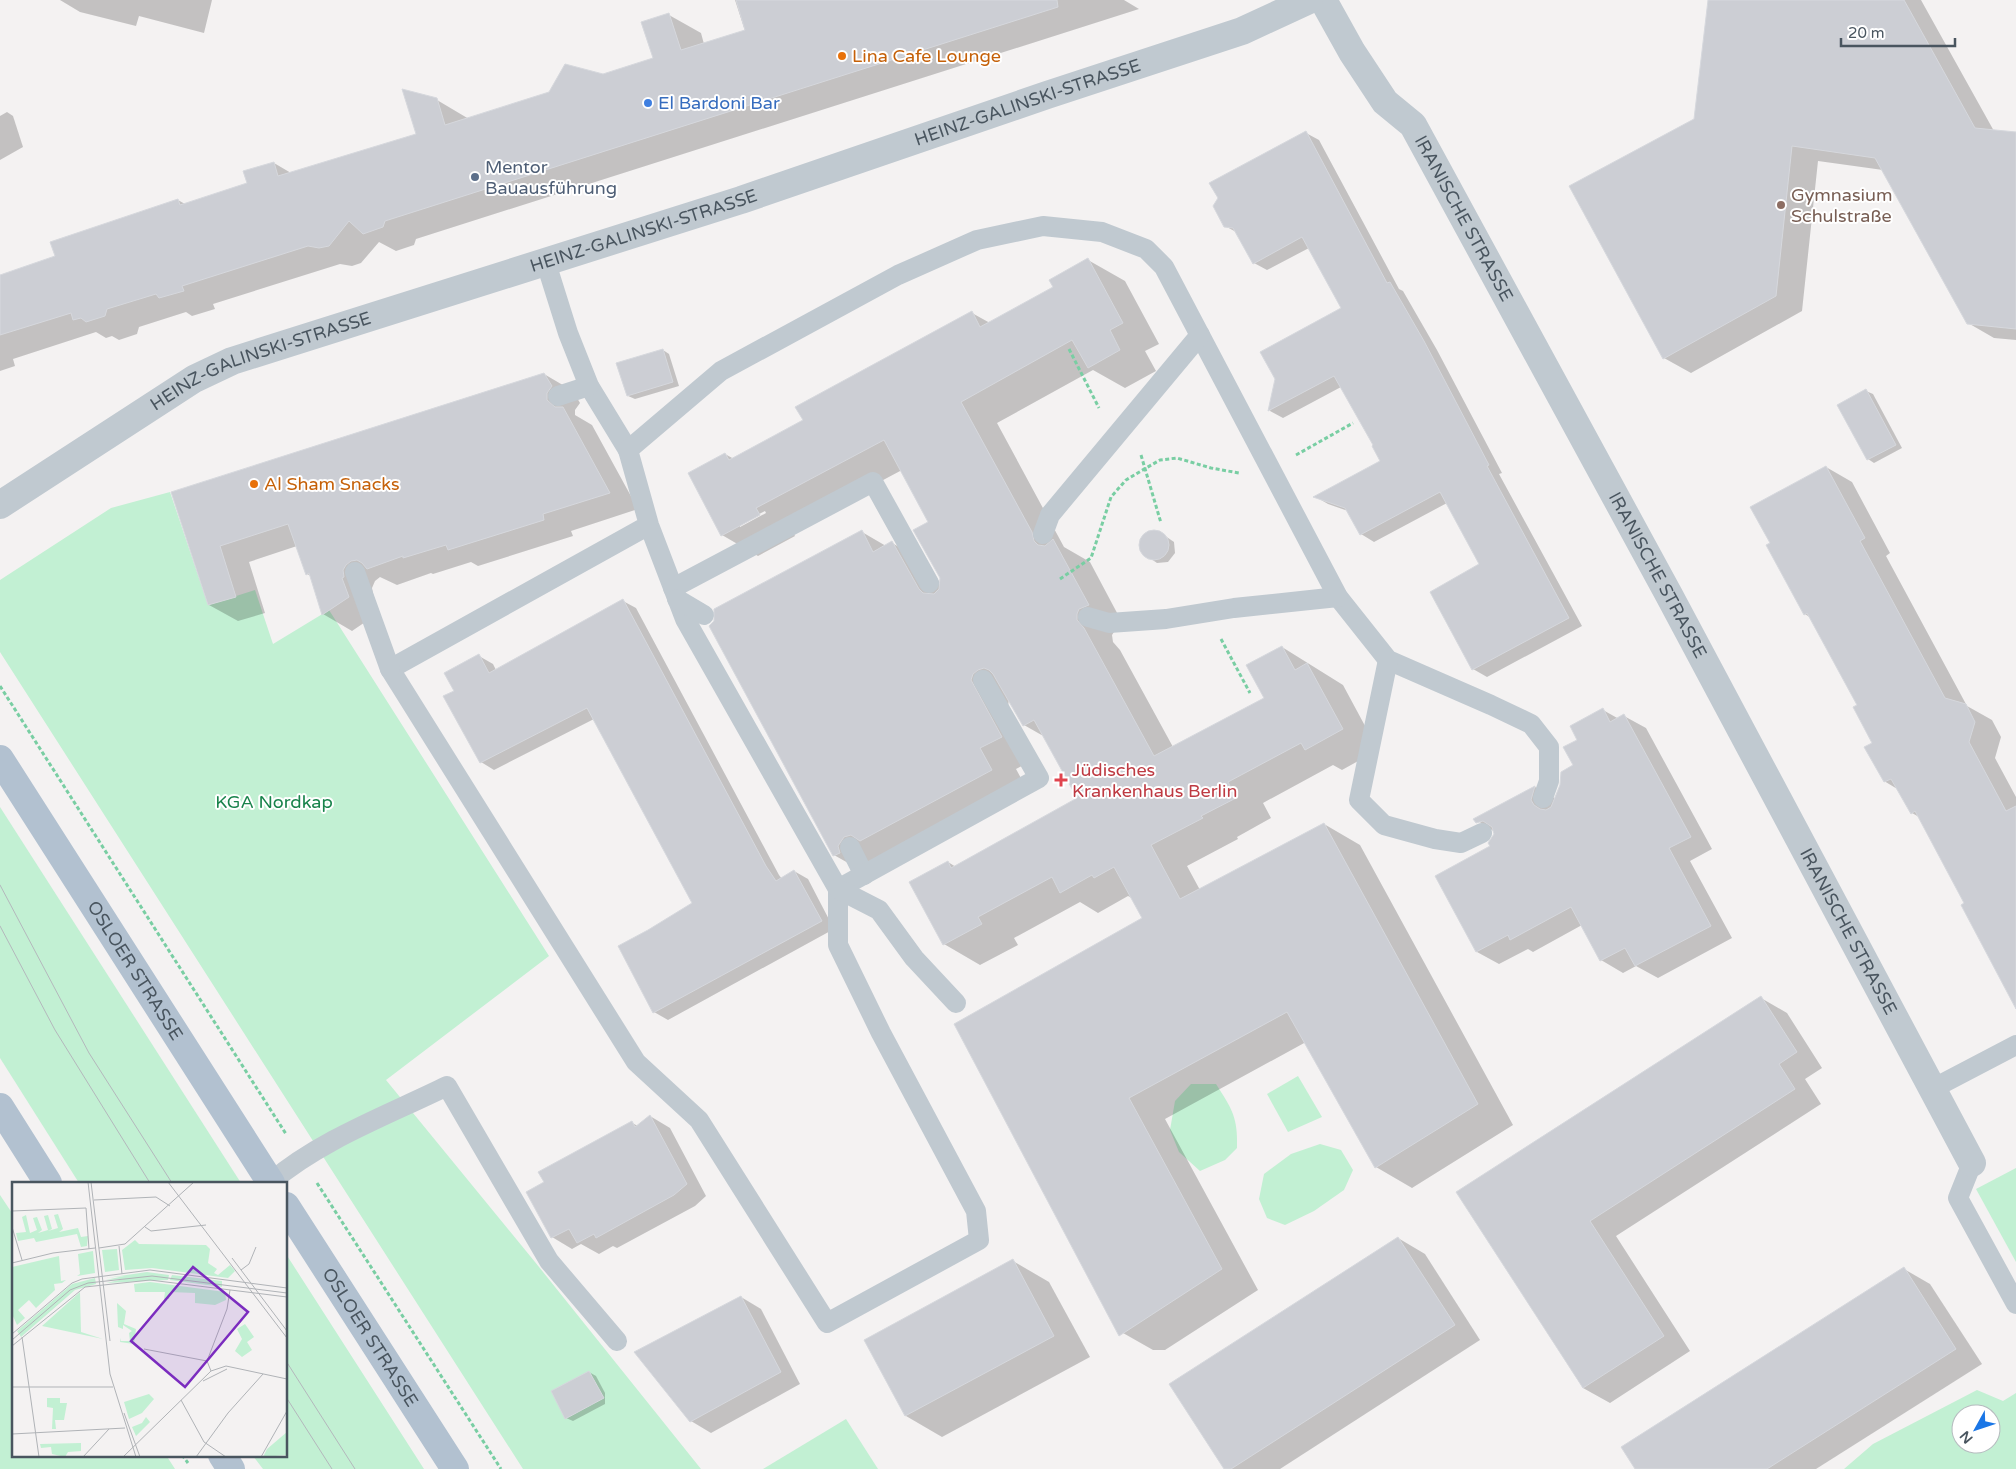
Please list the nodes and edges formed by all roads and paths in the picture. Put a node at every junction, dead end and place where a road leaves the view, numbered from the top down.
1 (1309, 0) edge
2 (1323, 0) edge
3 (546, 263) junction
4 (1200, 335) junction
5 (1069, 349) dead end
6 (589, 386) junction
7 (558, 396) dead end
8 (1128, 422) junction
9 (1353, 423) dead end
10 (1115, 437) junction
11 (628, 450) junction
12 (1146, 468) junction
13 (1270, 469) junction
14 (0, 505) edge
15 (1161, 523) dead end
16 (650, 525) junction
17 (1043, 534) dead end
18 (355, 572) dead end
19 (1060, 579) dead end
20 (929, 583) dead end
21 (675, 593) junction
22 (1338, 597) junction
23 (1207, 612) junction
24 (704, 615) dead end
25 (1088, 617) dead end
26 (1388, 660) junction
27 (390, 669) junction
28 (983, 680) dead end
29 (0, 686) edge
30 (1250, 693) dead end
31 (0, 759) edge
32 (1543, 798) dead end
33 (1482, 833) dead end
34 (850, 847) dead end
35 (864, 875) junction
36 (838, 889) junction
37 (956, 1003) dead end
38 (2016, 1045) edge
39 (1932, 1089) junction
40 (0, 1107) edge
41 (301, 1158) junction
42 (1972, 1163) joint
43 (47, 1182) edge
44 (270, 1182) edge
45 (272, 1182) edge
46 (288, 1209) edge
47 (2016, 1304) edge
48 (617, 1341) dead end
49 (223, 1456) edge
50 (231, 1469) edge
51 (455, 1469) edge
52 (501, 1469) edge

1 - 3 street, HEINZ-GALINSKI-STRASSE
2 - 39 street, IRANISCHE STRASSE
3 - 6 lane
3 - 14 street, HEINZ-GALINSKI-STRASSE
4 - 8 lane
4 - 11 lane
4 - 13 lane
5 - 10 path
6 - 7 lane
6 - 11 lane
8 - 10 lane
8 - 12 path
9 - 13 path
10 - 17 lane
11 - 16 lane
12 - 13 path
12 - 15 path
12 - 19 path
13 - 22 lane
16 - 21 lane
16 - 27 lane
18 - 27 lane
20 - 21 lane
21 - 24 lane
21 - 36 lane
22 - 23 lane
22 - 26 lane
23 - 25 lane
23 - 30 path
26 - 32 lane
26 - 33 lane
27 - 36 lane
28 - 35 lane
29 - 41 path
31 - 44 main road, OSLOER STRASSE
34 - 35 lane
35 - 36 lane
36 - 37 lane
38 - 39 lane
39 - 42 street, IRANISCHE STRASSE
40 - 43 main road
41 - 45 lane
41 - 48 lane
41 - 52 path
42 - 47 lane
46 - 51 main road, OSLOER STRASSE
49 - 50 main road

